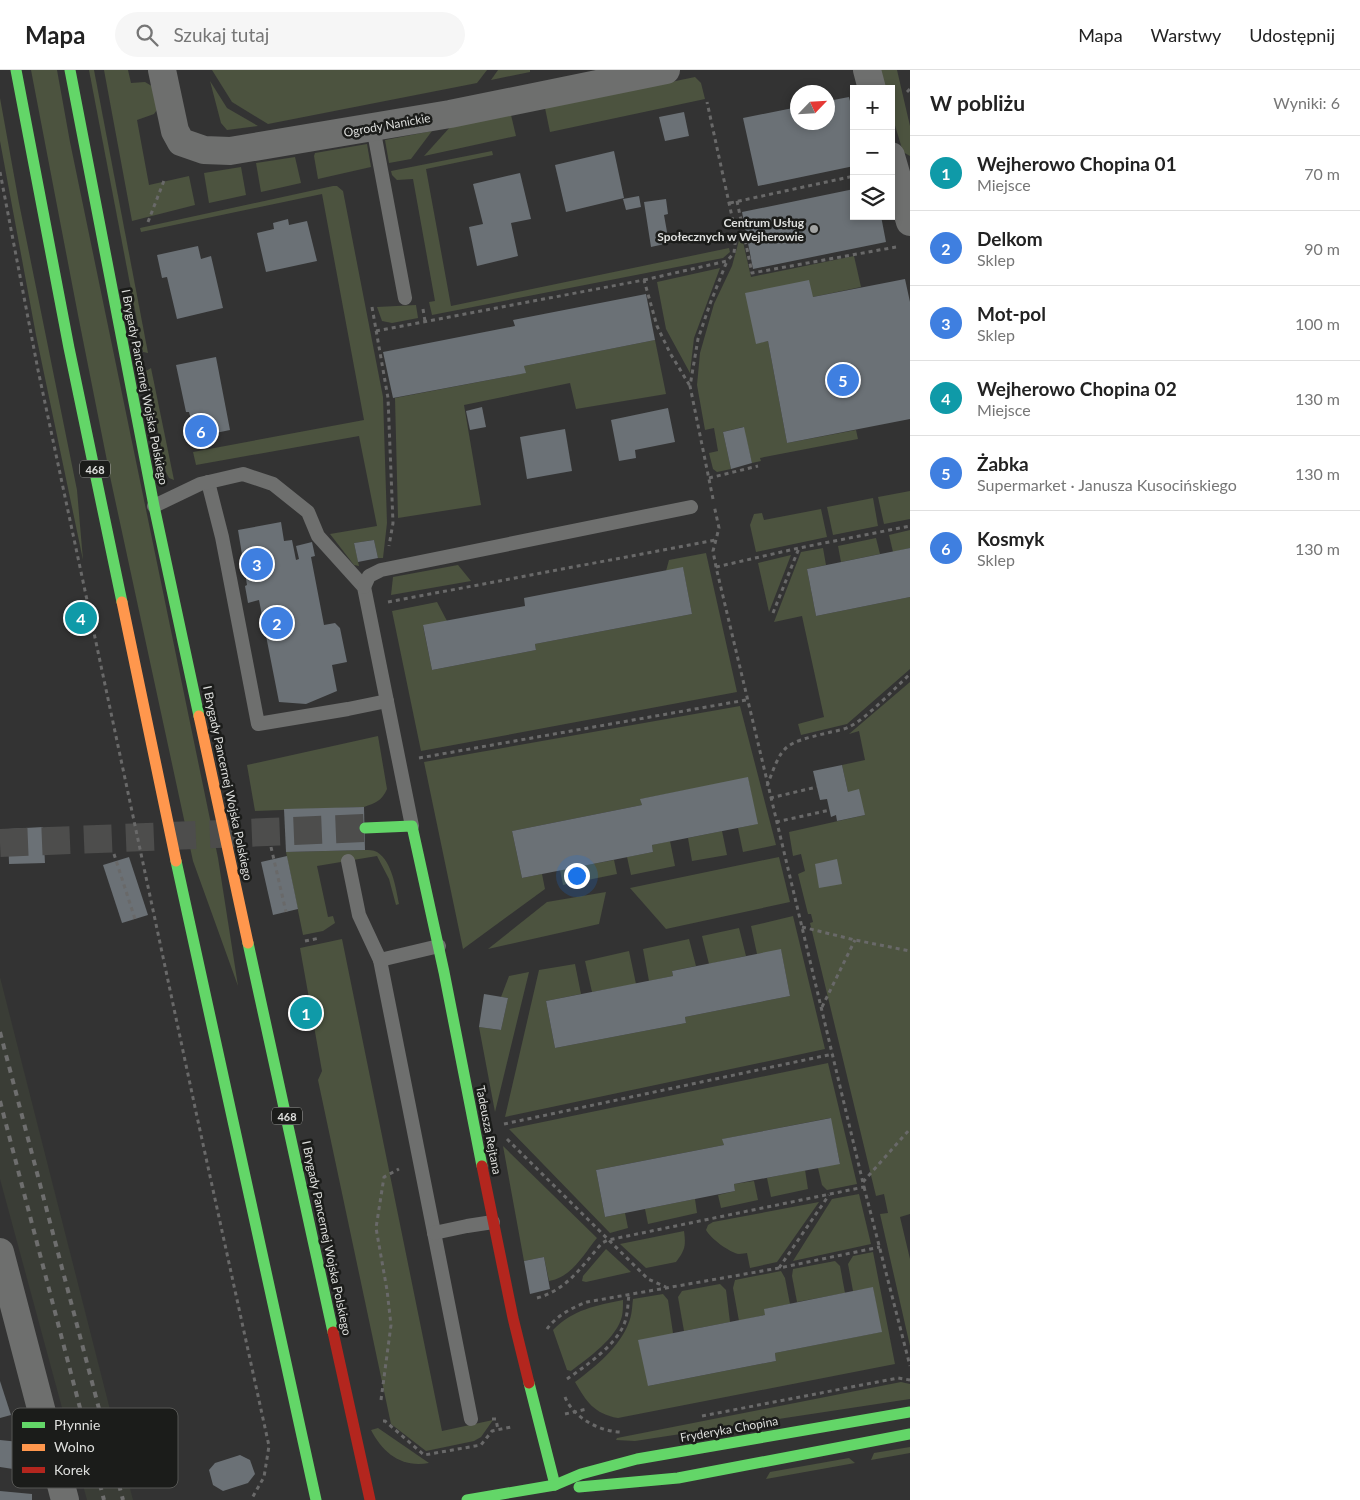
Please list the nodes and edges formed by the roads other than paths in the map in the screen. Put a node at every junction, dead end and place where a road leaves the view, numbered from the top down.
1 (16, 70) edge
2 (70, 70) edge
3 (162, 70) edge
4 (666, 70) edge
5 (867, 70) edge
6 (871, 85) edge
7 (373, 127) junction
8 (895, 170) edge
9 (910, 222) edge
10 (405, 298) dead end
11 (204, 483) junction
12 (154, 506) junction
13 (691, 507) dead end
14 (364, 587) junction
15 (387, 701) junction
16 (412, 826) junction
17 (365, 828) tunnel mouth
18 (348, 861) dead end
19 (439, 946) junction
20 (380, 960) junction
21 (493, 1222) junction
22 (434, 1234) junction
23 (0, 1252) edge
24 (41, 1408) edge
25 (910, 1412) edge
26 (471, 1419) dead end
27 (910, 1434) edge
28 (555, 1484) junction
29 (316, 1500) edge
30 (370, 1500) edge
31 (467, 1500) edge

1 - 29 main road, 468
2 - 12 main road, I Brygady Pancernej Wojska Polskiego / 468
3 - 7 street, Ogrody Nanickie
4 - 7 street, Ogrody Nanickie
5 - 6 street
7 - 10 lane
8 - 9 street
11 - 12 lane
11 - 14 lane
11 - 15 lane
12 - 30 main road, I Brygady Pancernej Wojska Polskiego / 468
13 - 14 lane
14 - 15 lane
15 - 16 lane
16 - 17 main road
16 - 19 main road, Tadeusza Rejtana
18 - 20 lane
19 - 20 lane
19 - 21 main road, Tadeusza Rejtana
20 - 22 lane
21 - 22 lane
21 - 28 main road, Tadeusza Rejtana
22 - 26 lane
23 - 24 street
25 - 28 main road, Fryderyka Chopina
27 - 28 main road, Fryderyka Chopina
28 - 31 main road, Fryderyka Chopina

